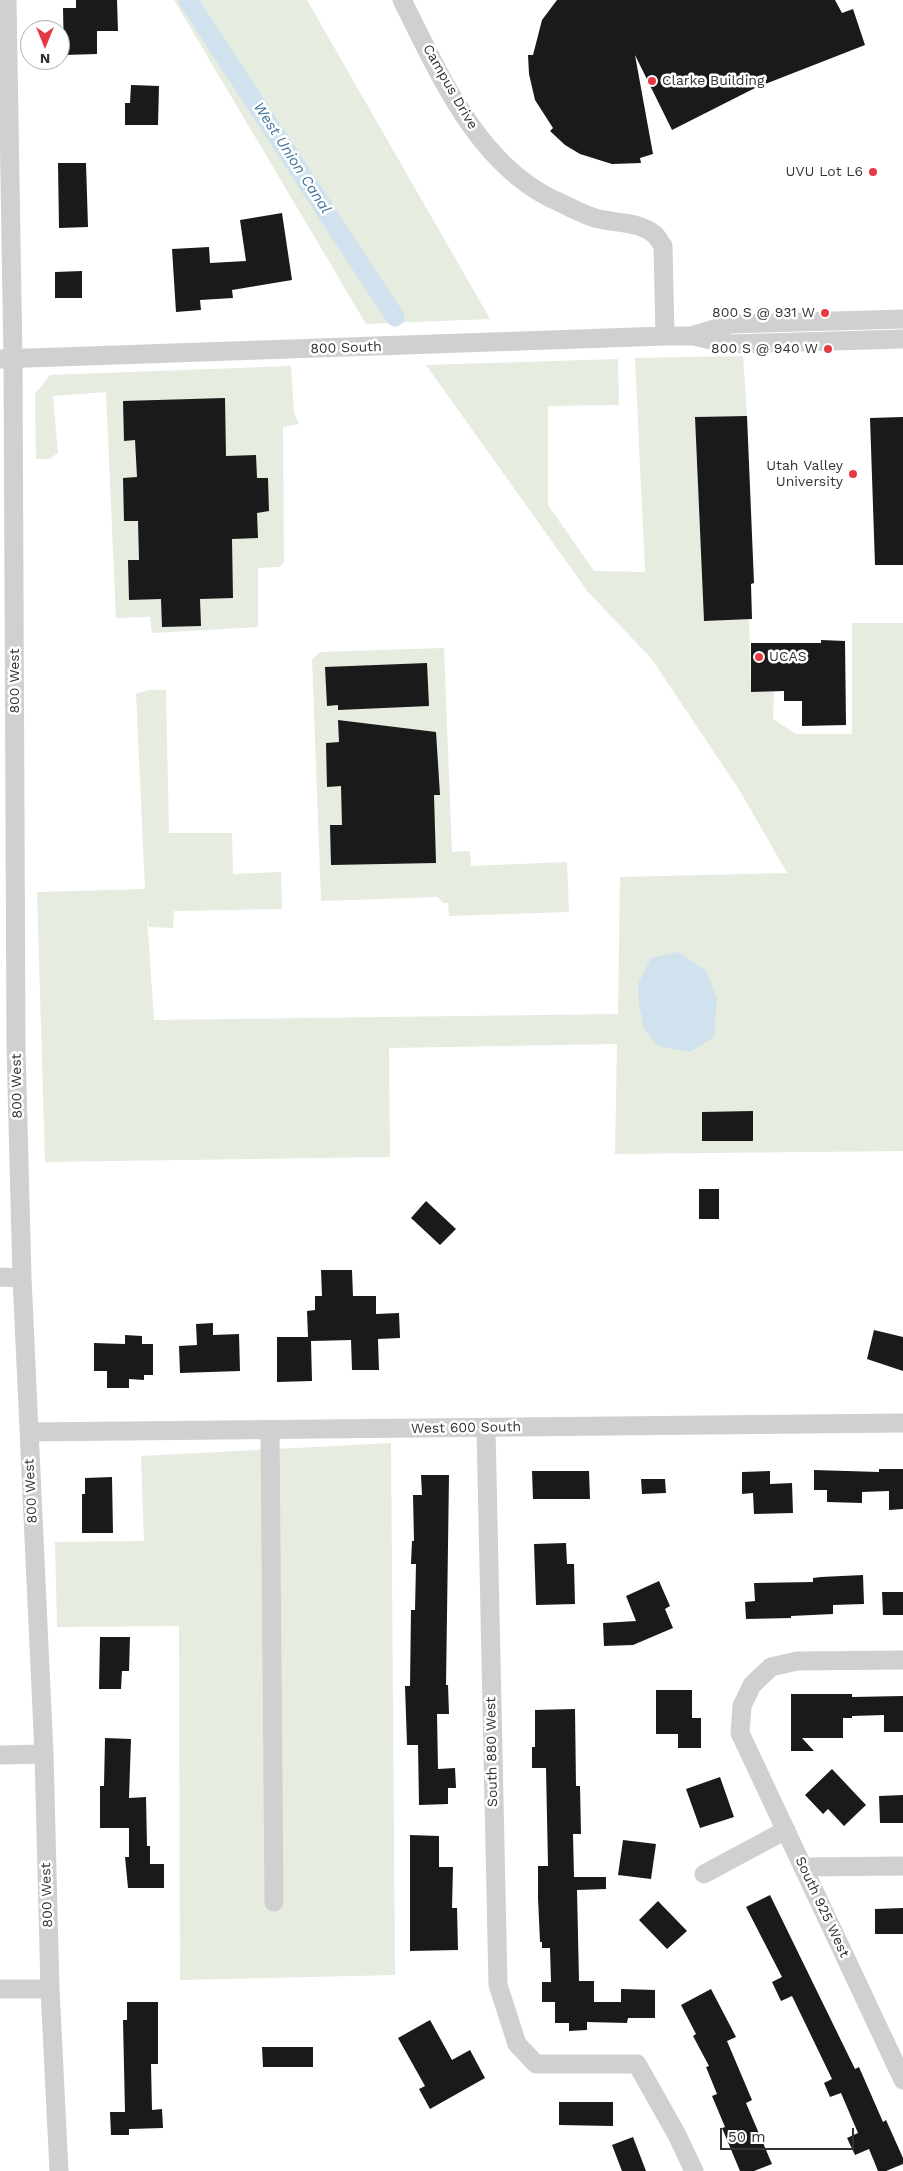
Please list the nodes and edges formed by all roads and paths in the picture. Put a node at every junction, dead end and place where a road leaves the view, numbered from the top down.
1 (7, 0) edge
2 (402, 0) edge
3 (903, 319) edge
4 (665, 336) junction
5 (693, 336) junction
6 (903, 339) edge
7 (7, 359) edge
8 (8, 813) edge
9 (8, 1047) edge
10 (0, 1277) edge
11 (22, 1278) junction
12 (903, 1423) edge
13 (486, 1428) junction
14 (270, 1430) junction
15 (29, 1432) junction
16 (903, 1660) edge
17 (44, 1754) junction
18 (0, 1755) edge
19 (786, 1830) junction
20 (903, 1866) edge
21 (803, 1867) junction
22 (704, 1874) dead end
23 (274, 1902) dead end
24 (0, 1989) edge
25 (50, 1989) junction
26 (903, 2080) edge
27 (59, 2171) edge
28 (694, 2171) edge

1 - 7 street, 800 West
2 - 4 street, Campus Drive
3 - 5 street, 800 South
4 - 5 street, 800 South
4 - 7 street, 800 South
5 - 6 street, 800 South
7 - 8 street, 800 West
8 - 9 street, 800 West
9 - 11 street, 800 West
10 - 11 street
11 - 15 street, 800 West
12 - 13 street, West 600 South
13 - 14 street, West 600 South
13 - 28 street, South 880 West
14 - 15 street, West 600 South
14 - 23 street
15 - 17 street, 800 West
16 - 19 street, South 925 West
17 - 18 street
17 - 25 street, 800 West
19 - 21 street, South 925 West
19 - 22 street
20 - 21 street
21 - 26 street, South 925 West
24 - 25 street
25 - 27 street, 800 West

